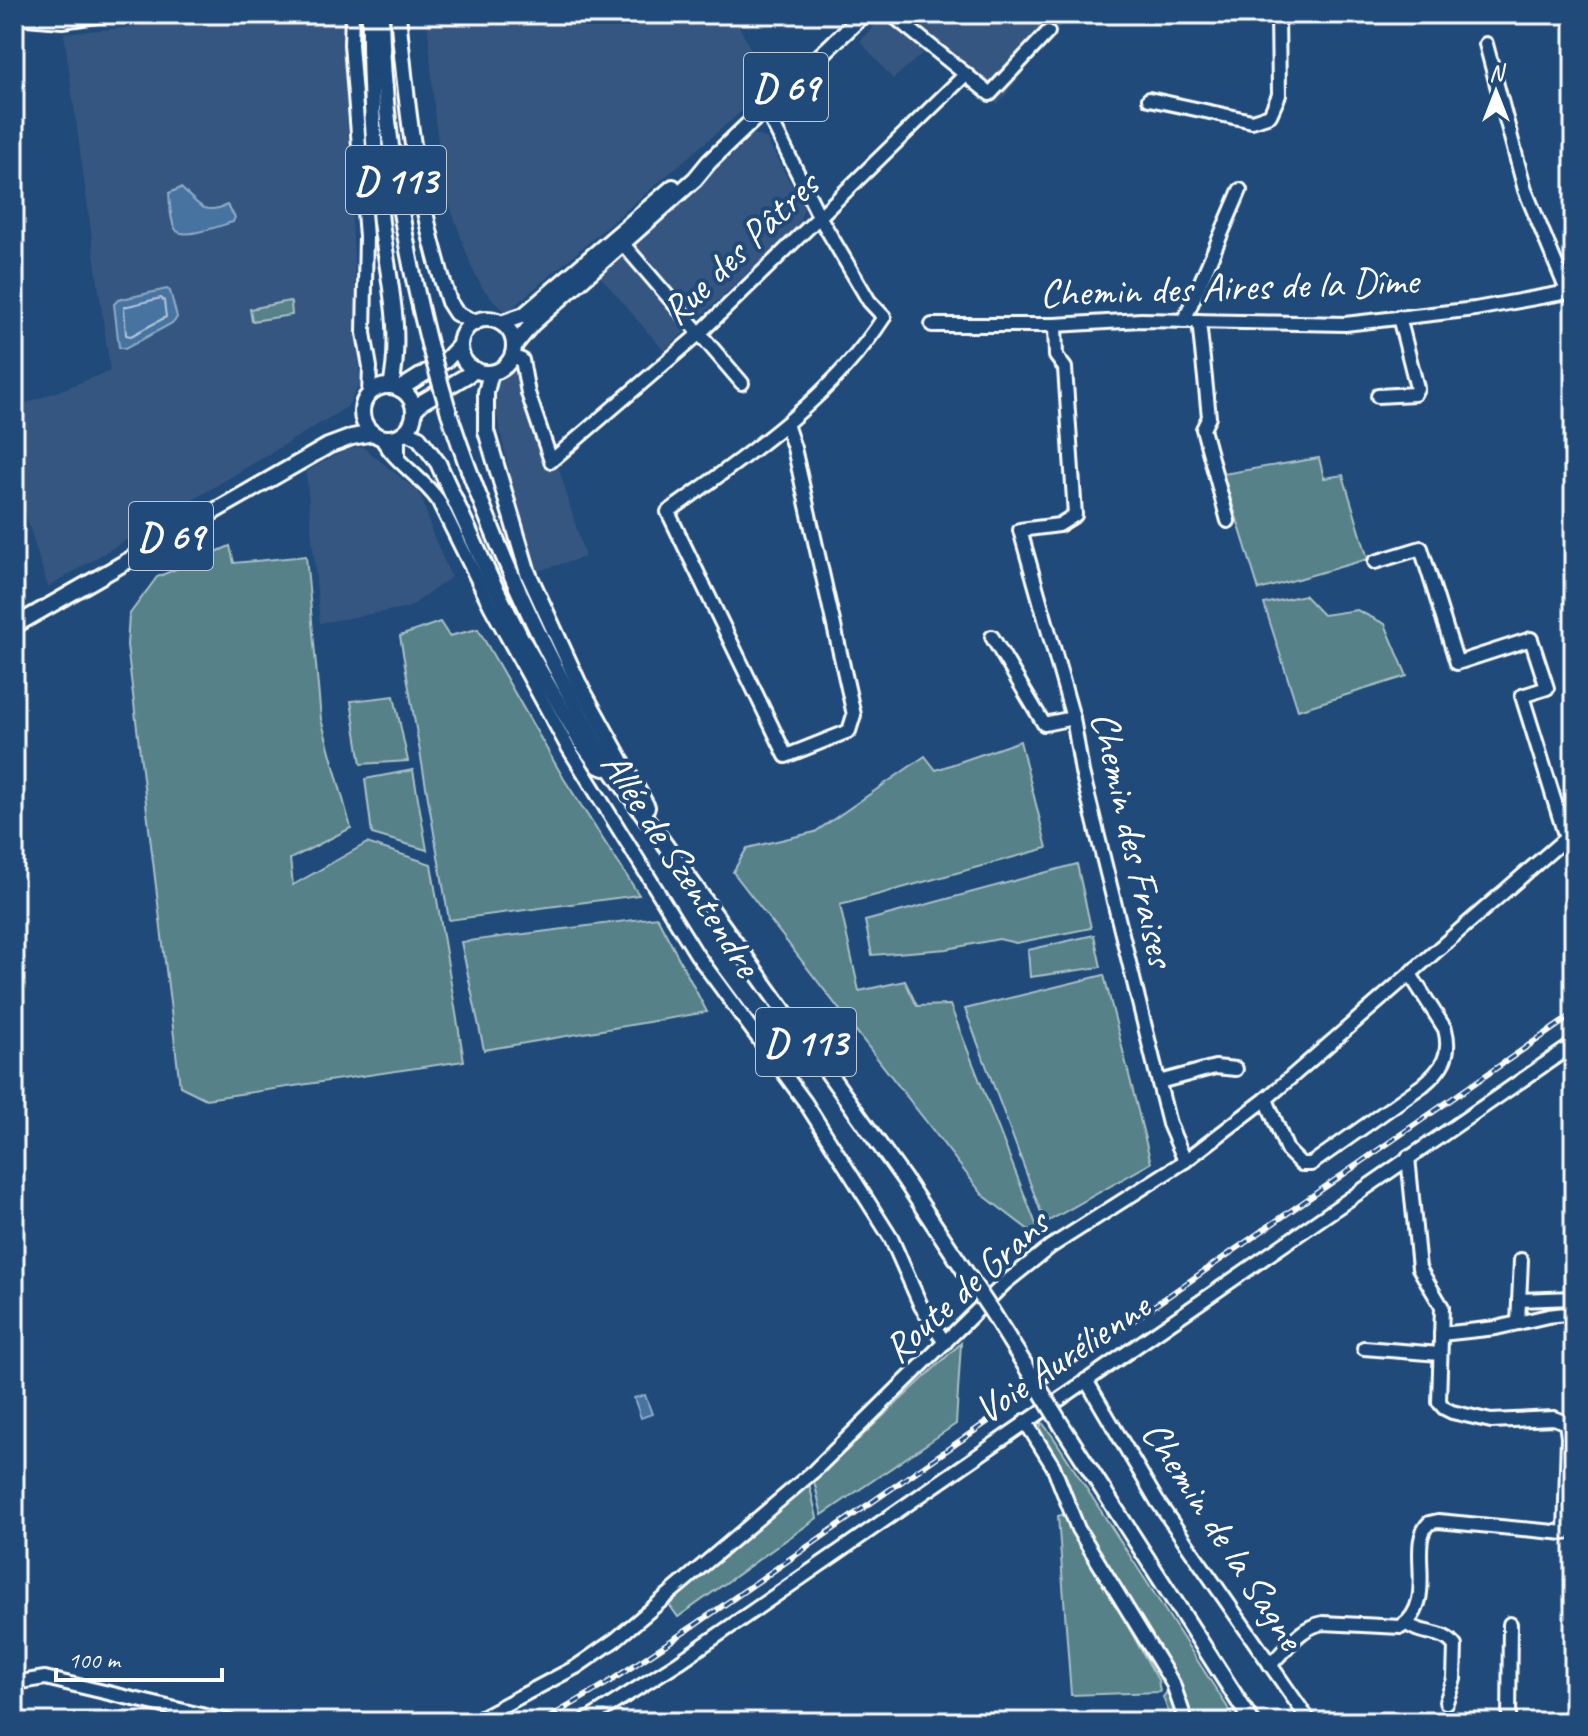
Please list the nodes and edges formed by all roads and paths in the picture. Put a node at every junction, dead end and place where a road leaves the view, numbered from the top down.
1 (111, 14) edge
2 (352, 14) edge
3 (370, 14) edge
4 (381, 14) edge
5 (398, 14) edge
6 (864, 14) edge
7 (891, 14) edge
8 (1278, 14) edge
9 (14, 17) edge
10 (1048, 32) dead end
11 (1486, 44) dead end
12 (966, 74) junction
13 (1149, 99) dead end
14 (765, 108) junction
15 (1240, 190) dead end
16 (819, 216) junction
17 (619, 240) junction
18 (590, 257) junction
19 (589, 274) junction
20 (1571, 292) edge
21 (1399, 317) junction
22 (1184, 321) junction
23 (1199, 321) junction
24 (475, 323) junction
25 (501, 323) junction
26 (932, 325) dead end
27 (1055, 325) junction
28 (700, 333) junction
29 (460, 345) junction
30 (513, 351) junction
31 (370, 367) junction
32 (476, 370) junction
33 (491, 373) junction
34 (742, 383) dead end
35 (392, 387) junction
36 (369, 394) junction
37 (1378, 396) dead end
38 (414, 410) junction
39 (362, 414) junction
40 (786, 424) junction
41 (402, 433) junction
42 (377, 435) junction
43 (770, 439) junction
44 (328, 446) junction
45 (794, 448) junction
46 (398, 457) junction
47 (1228, 521) dead end
48 (1375, 562) dead end
49 (14, 626) edge
50 (992, 637) dead end
51 (1073, 718) junction
52 (613, 772) junction
53 (1570, 834) edge
54 (663, 840) junction
55 (1410, 974) junction
56 (1574, 1044) edge
57 (1236, 1069) dead end
58 (1159, 1082) junction
59 (1266, 1099) junction
60 (1408, 1157) junction
61 (1185, 1161) junction
62 (1521, 1260) dead end
63 (1574, 1298) edge
64 (1519, 1300) junction
65 (1574, 1313) edge
66 (1518, 1323) junction
67 (1441, 1334) junction
68 (945, 1343) junction
69 (1364, 1348) dead end
70 (1440, 1354) junction
71 (1086, 1380) junction
72 (1025, 1421) junction
73 (1406, 1623) junction
74 (1510, 1624) dead end
75 (1270, 1665) junction
76 (14, 1683) edge
77 (1446, 1702) dead end
78 (231, 1722) edge
79 (472, 1722) edge
80 (584, 1722) edge
81 (1186, 1722) edge
82 (1252, 1722) edge
83 (1310, 1722) edge
84 (1509, 1722) edge

1 - 9 street
2 - 31 street
3 - 35 main road
4 - 52 main road, D 113, bridge
5 - 24 main road, D 113
6 - 14 main road, D 69
7 - 12 street
8 - 13 street
10 - 12 street
11 - 20 street
12 - 16 street, Rue des Pâtres
14 - 16 street
14 - 17 main road, D 69
15 - 22 street
16 - 28 street, Rue des Pâtres
16 - 40 street
17 - 18 main road, D 69
17 - 19 main road, D 69
17 - 28 street
18 - 19 main road
18 - 25 main road, D 69
19 - 30 main road, D 69
20 - 21 street, Chemin des Aires de la Dîme
21 - 23 street, Chemin des Aires de la Dîme
21 - 37 street
22 - 23 street, Chemin des Aires de la Dîme
22 - 27 street, Chemin des Aires de la Dîme
23 - 47 street
24 - 25 main road
24 - 29 main road
25 - 30 main road
26 - 27 street, Chemin des Aires de la Dîme
27 - 51 street, Chemin des Fraises
28 - 30 street, Rue des Pâtres
28 - 34 street
29 - 32 main road
29 - 35 main road
30 - 33 main road
31 - 35 street
31 - 36 street
32 - 33 main road
32 - 38 main road
33 - 54 main road
35 - 36 main road
35 - 38 main road
36 - 39 main road
38 - 41 main road
39 - 42 main road
39 - 44 main road, D 69
40 - 43 street
40 - 45 street
41 - 42 main road
41 - 46 street
41 - 52 main road
42 - 44 main road, D 69
42 - 46 street, Allée de Szentendre
43 - 45 street
43 - 45 street
44 - 49 main road, D 69
46 - 68 street, Allée de Szentendre
48 - 53 street
50 - 51 street
51 - 58 street, Chemin des Fraises
52 - 54 main road, D 113
53 - 55 street, Route de Grans
54 - 82 main road, D 113, bridge
55 - 59 street, Route de Grans
55 - 59 street
56 - 60 street, Voie Aurélienne
57 - 58 street
58 - 61 street, Chemin des Fraises
59 - 61 street, Route de Grans
60 - 67 street
60 - 71 street, Voie Aurélienne
61 - 68 street, Route de Grans
62 - 64 street
63 - 64 street
64 - 66 street
65 - 66 street
66 - 67 street
67 - 70 street
68 - 79 street, Route de Grans
69 - 70 street
70 - 73 street
71 - 72 street, Voie Aurélienne
71 - 75 street, Chemin de la Sagne
72 - 80 street, Voie Aurélienne
72 - 81 street
73 - 75 street
73 - 77 street
74 - 84 street
75 - 83 street, Chemin de la Sagne
76 - 78 street

